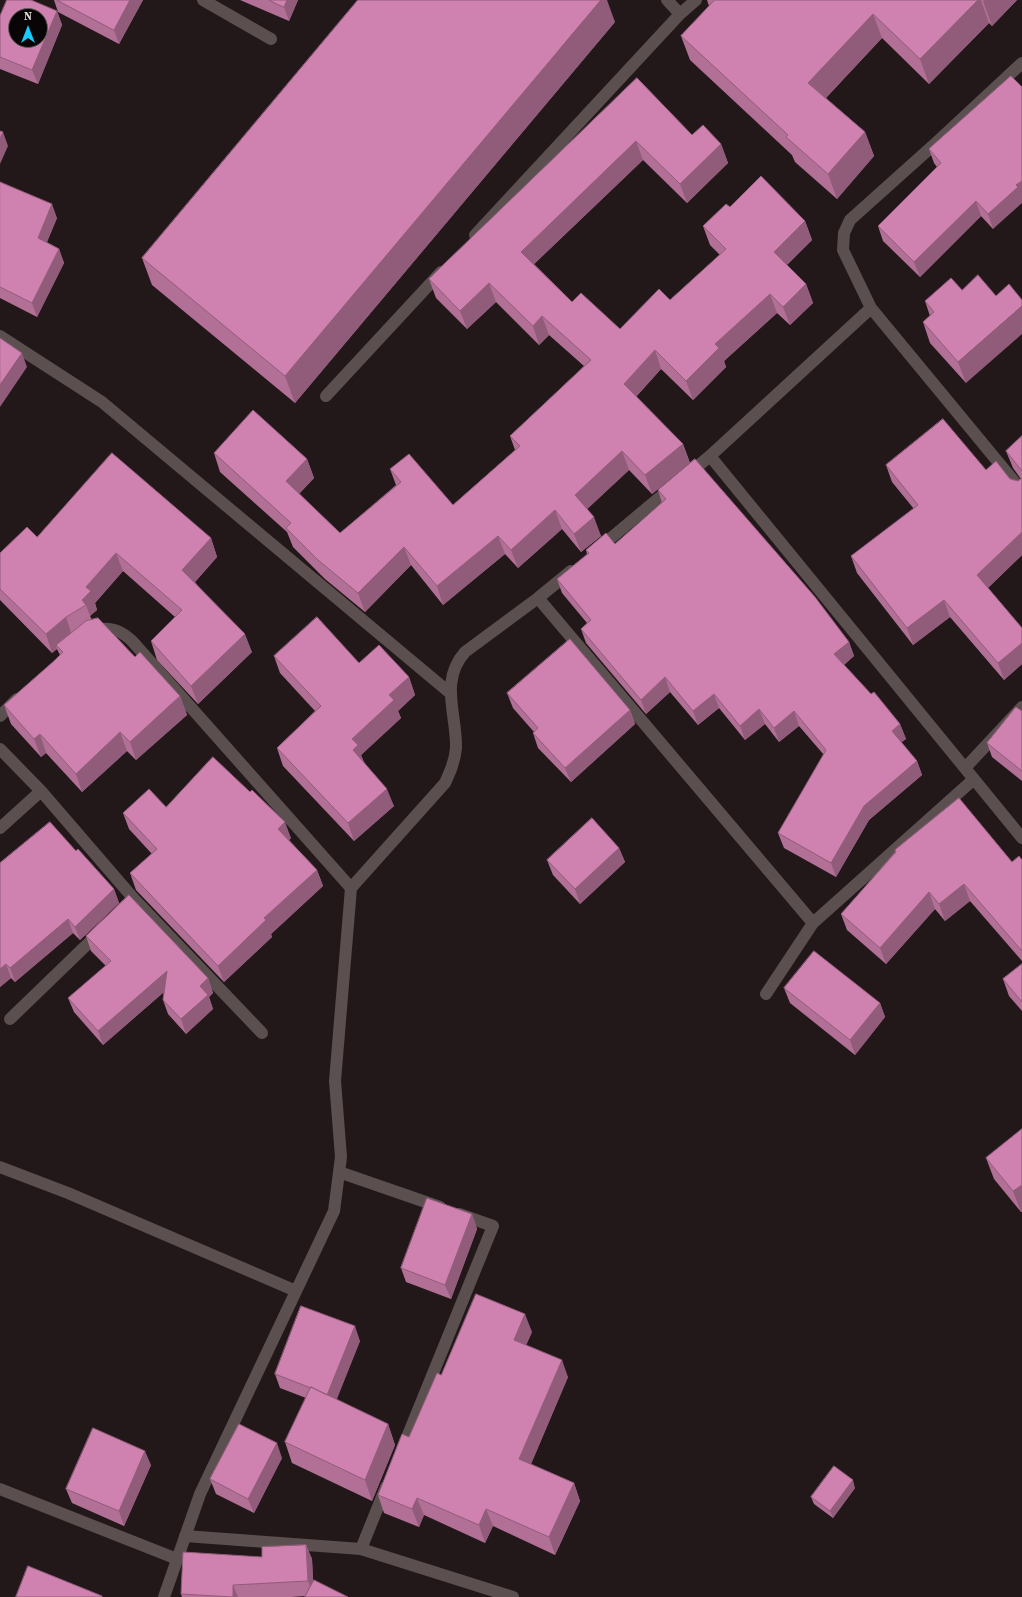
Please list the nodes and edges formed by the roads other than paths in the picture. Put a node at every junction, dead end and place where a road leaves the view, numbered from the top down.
1 (203, 0) edge
2 (667, 0) edge
3 (696, 0) edge
4 (680, 14) junction
5 (271, 39) dead end
6 (1022, 63) edge
7 (468, 244) edge
8 (451, 261) edge
9 (871, 308) junction
10 (0, 336) edge
11 (326, 396) dead end
12 (710, 456) junction
13 (1022, 490) edge
14 (538, 598) junction
15 (86, 635) edge
16 (26, 689) edge
17 (450, 693) junction
18 (1022, 707) edge
19 (0, 716) edge
20 (0, 749) edge
21 (965, 768) junction
22 (974, 779) junction
23 (41, 791) junction
24 (0, 828) edge
25 (1022, 838) edge
26 (351, 888) junction
27 (813, 923) junction
28 (106, 926) edge
29 (766, 994) dead end
30 (10, 1019) dead end
31 (262, 1033) dead end
32 (0, 1167) edge
33 (339, 1172) junction
34 (296, 1291) junction
35 (397, 1461) edge
36 (391, 1476) edge
37 (0, 1489) edge
38 (186, 1536) junction
39 (361, 1549) junction
40 (177, 1559) junction
41 (164, 1597) edge
42 (513, 1597) edge

1 - 5 street
2 - 4 street
3 - 4 street
4 - 7 street
6 - 9 street
8 - 11 street
9 - 12 street
9 - 13 street
10 - 17 street
12 - 14 street
12 - 21 street
14 - 17 street
14 - 27 street
15 - 26 street
16 - 19 street
17 - 26 street
18 - 21 street
20 - 23 street
21 - 22 street
22 - 25 street
22 - 27 street
23 - 24 street
23 - 31 street
26 - 33 street
27 - 29 street
28 - 30 street
32 - 34 street
33 - 34 street
33 - 35 street
34 - 38 street
36 - 39 street
37 - 40 street
38 - 39 street
38 - 40 street
39 - 42 street
40 - 41 street

